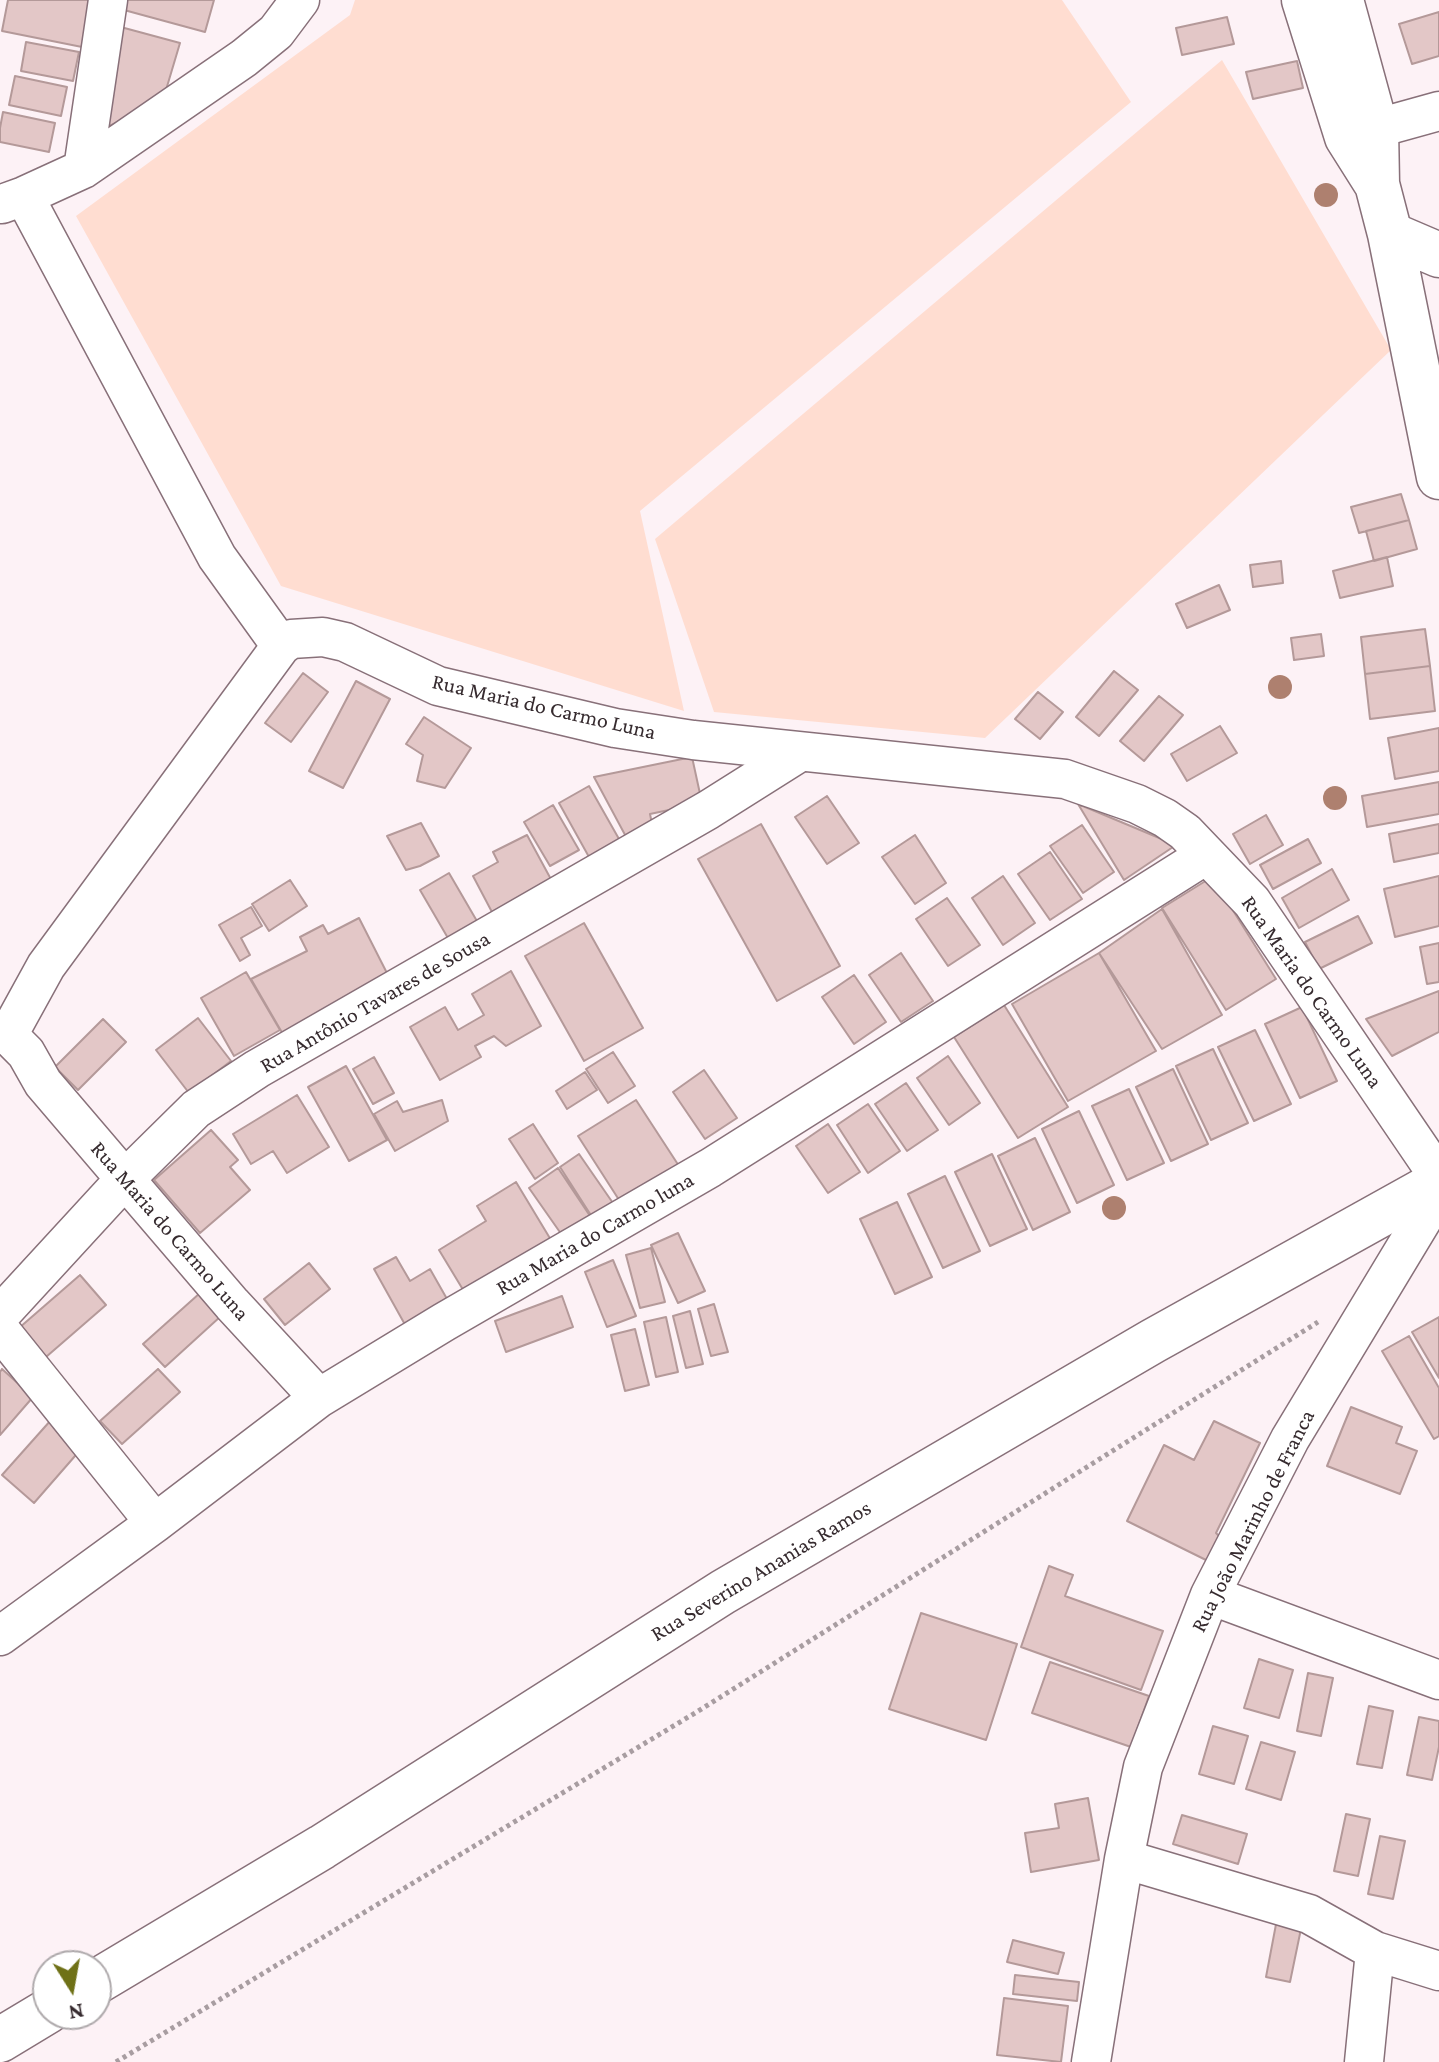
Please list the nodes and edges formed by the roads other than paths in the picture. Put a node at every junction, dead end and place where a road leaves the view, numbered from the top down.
1 (108, 0) edge
2 (300, 0) edge
3 (1304, 0) edge
4 (1341, 0) edge
5 (1439, 111) edge
6 (1362, 133) junction
7 (83, 169) junction
8 (12, 200) edge
9 (1390, 234) junction
10 (1439, 255) edge
11 (1439, 477) edge
12 (281, 646) junction
13 (800, 752) junction
14 (1206, 855) junction
15 (4, 1041) edge
16 (125, 1179) junction
17 (1439, 1179) edge
18 (1439, 1192) edge
19 (0, 1315) edge
20 (0, 1330) edge
21 (319, 1398) junction
22 (155, 1523) junction
23 (1210, 1595) junction
24 (0, 1636) edge
25 (1439, 1680) edge
26 (1124, 1859) junction
27 (1375, 1951) junction
28 (1439, 1971) edge
29 (112, 1972) edge
30 (32, 2021) edge
31 (0, 2040) edge
32 (1091, 2062) edge
33 (1364, 2062) edge

1 - 7 street
2 - 7 street
3 - 6 main road
4 - 6 main road
5 - 6 street
6 - 9 main road
7 - 8 street
8 - 12 street
9 - 10 main road
9 - 11 main road
12 - 13 street, Rua Maria do Carmo Luna
12 - 15 street, Rua Maria do Carmo Luna
13 - 14 street, Rua Maria do Carmo Luna
13 - 16 street, Rua Antônio Tavares de Sousa
14 - 17 street, Rua Maria do Carmo Luna
14 - 21 street, Rua Maria do Carmo luna
15 - 16 street, Rua Maria do Carmo Luna
16 - 19 street, Rua Antônio Tavares de Sousa
16 - 21 street, Rua Maria do Carmo Luna
17 - 29 main road, Rua Severino Ananias Ramos
18 - 23 street, Rua João Marinho de Franca
20 - 22 street
21 - 22 street, Rua Maria do Carmo luna
22 - 24 street, Rua Maria do Carmo luna
23 - 25 street
23 - 26 street, Rua João Marinho de Franca
26 - 27 street
26 - 32 street, Rua João Marinho de Franca
27 - 28 street
27 - 33 street
30 - 31 main road

